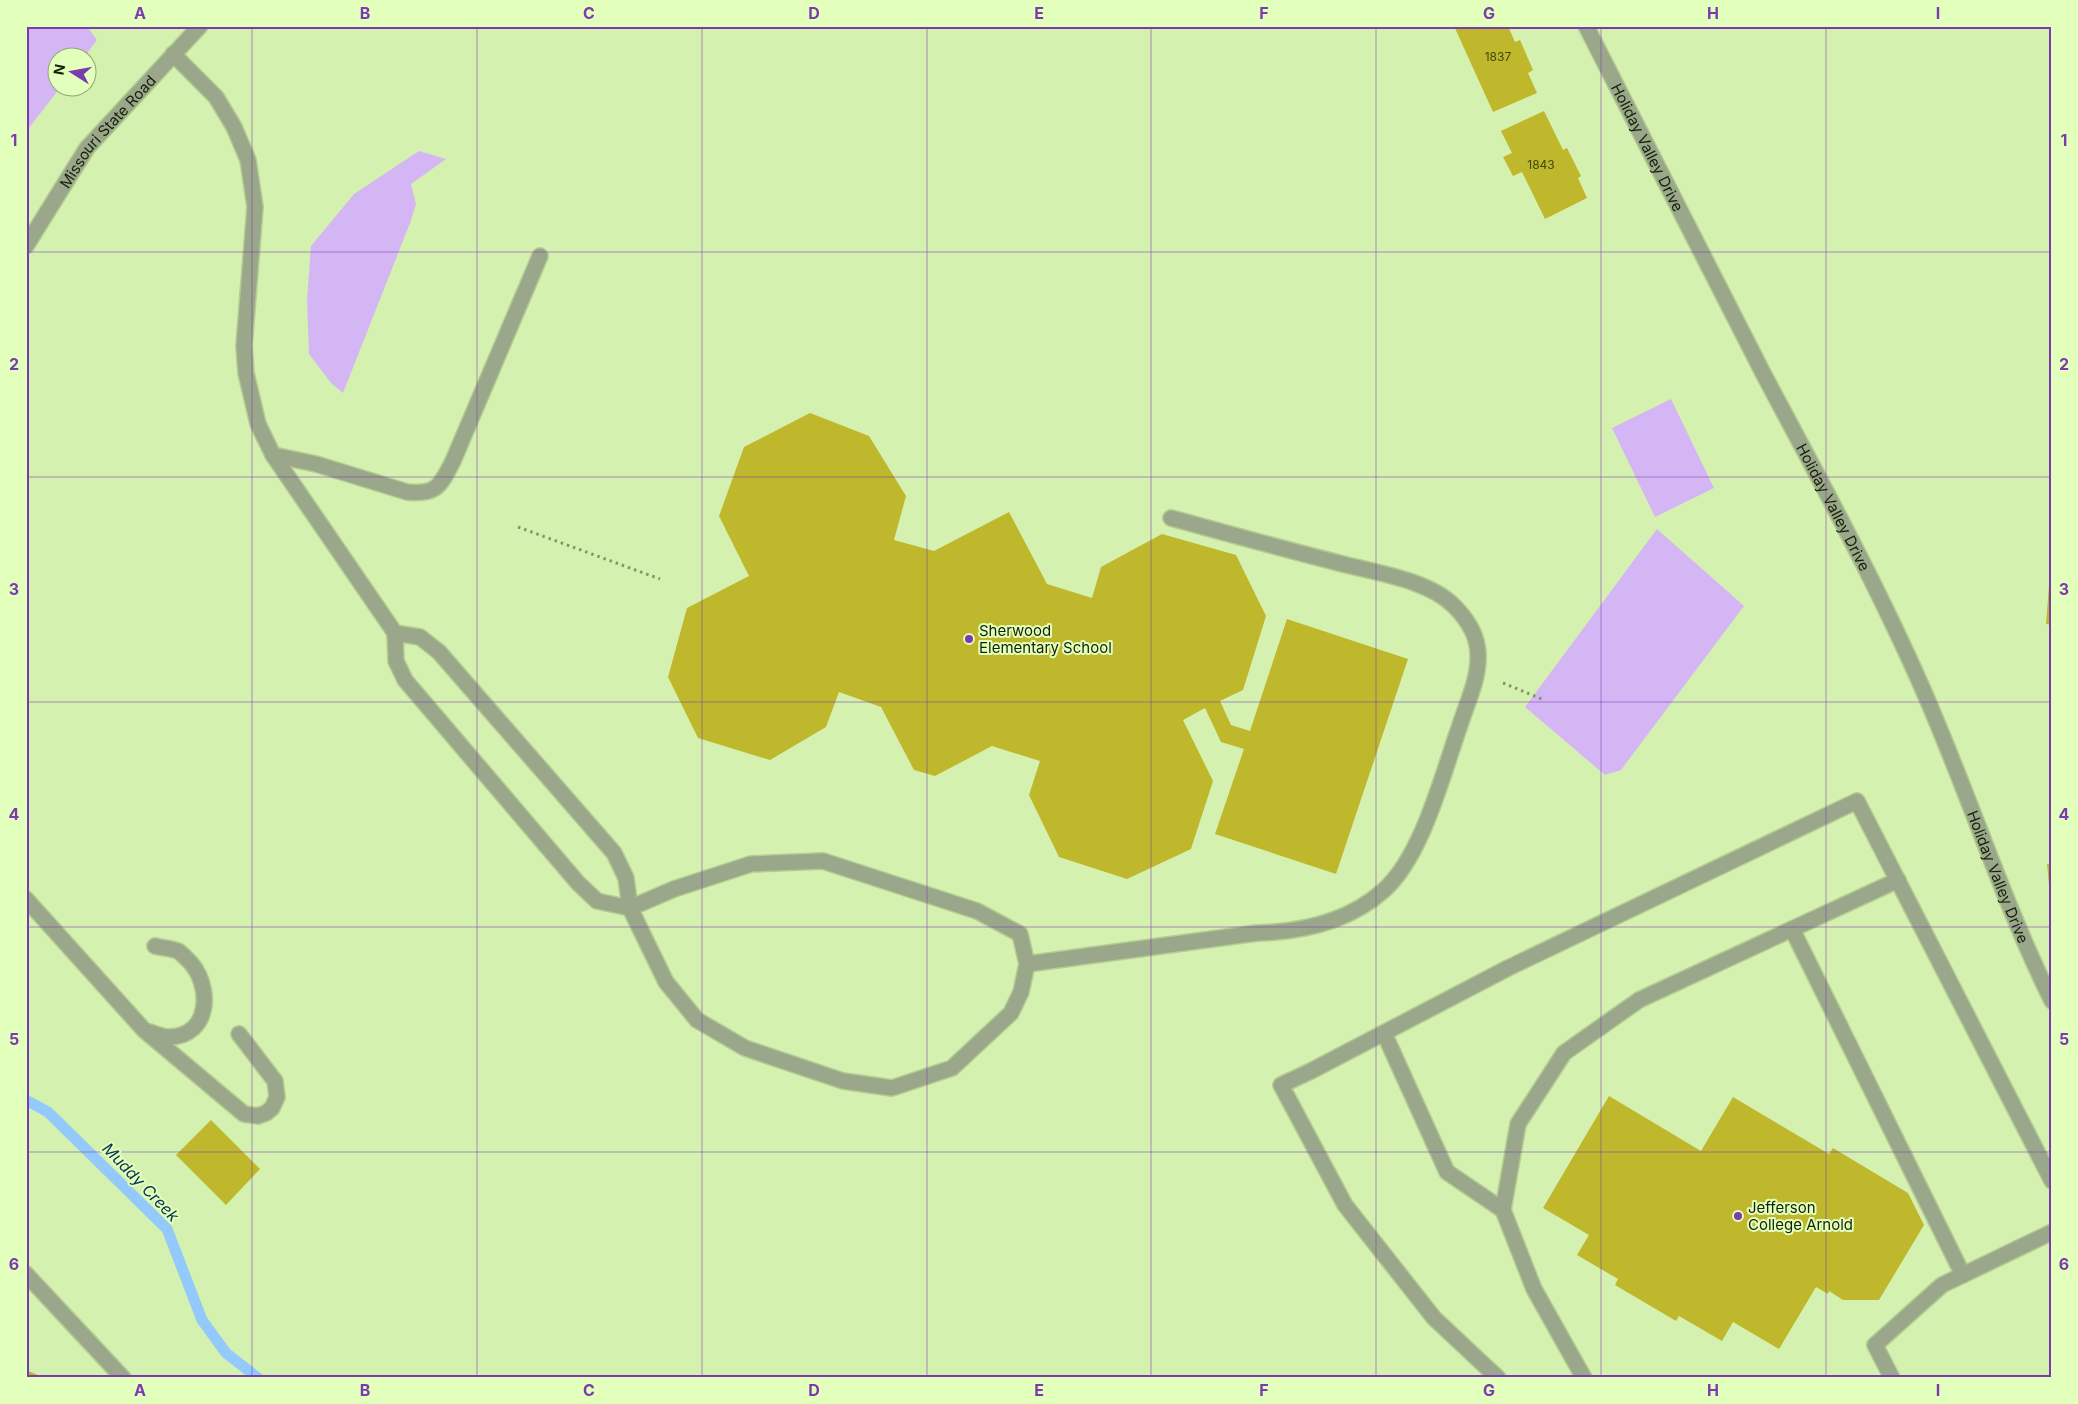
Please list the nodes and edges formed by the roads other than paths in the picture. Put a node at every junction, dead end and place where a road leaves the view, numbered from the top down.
1 (200, 26) edge
2 (1586, 26) edge
3 (173, 54) junction
4 (26, 246) edge
5 (540, 256) dead end
6 (273, 455) junction
7 (1171, 518) dead end
8 (395, 634) junction
9 (1898, 880) junction
10 (26, 899) edge
11 (630, 908) junction
12 (1792, 929) junction
13 (155, 946) dead end
14 (1027, 964) junction
15 (2052, 1001) edge
16 (144, 1030) junction
17 (1384, 1033) junction
18 (239, 1034) dead end
19 (2052, 1180) edge
20 (1503, 1210) junction
21 (2052, 1232) edge
22 (26, 1274) edge
23 (1963, 1275) junction
24 (123, 1378) edge
25 (1498, 1378) edge
26 (1584, 1378) edge
27 (1892, 1378) edge

1 - 3 street, Missouri State Road
2 - 15 street, Holiday Valley Drive
3 - 4 street, Missouri State Road
3 - 6 street
5 - 6 street
6 - 8 street
7 - 14 street
8 - 11 street
8 - 11 street
9 - 12 street
9 - 17 street
9 - 19 street
10 - 16 street
11 - 14 street
11 - 14 street
12 - 20 street
12 - 23 street
13 - 16 street
16 - 18 street
17 - 20 street
17 - 25 street
20 - 26 street
21 - 23 street
22 - 24 street
23 - 27 street

